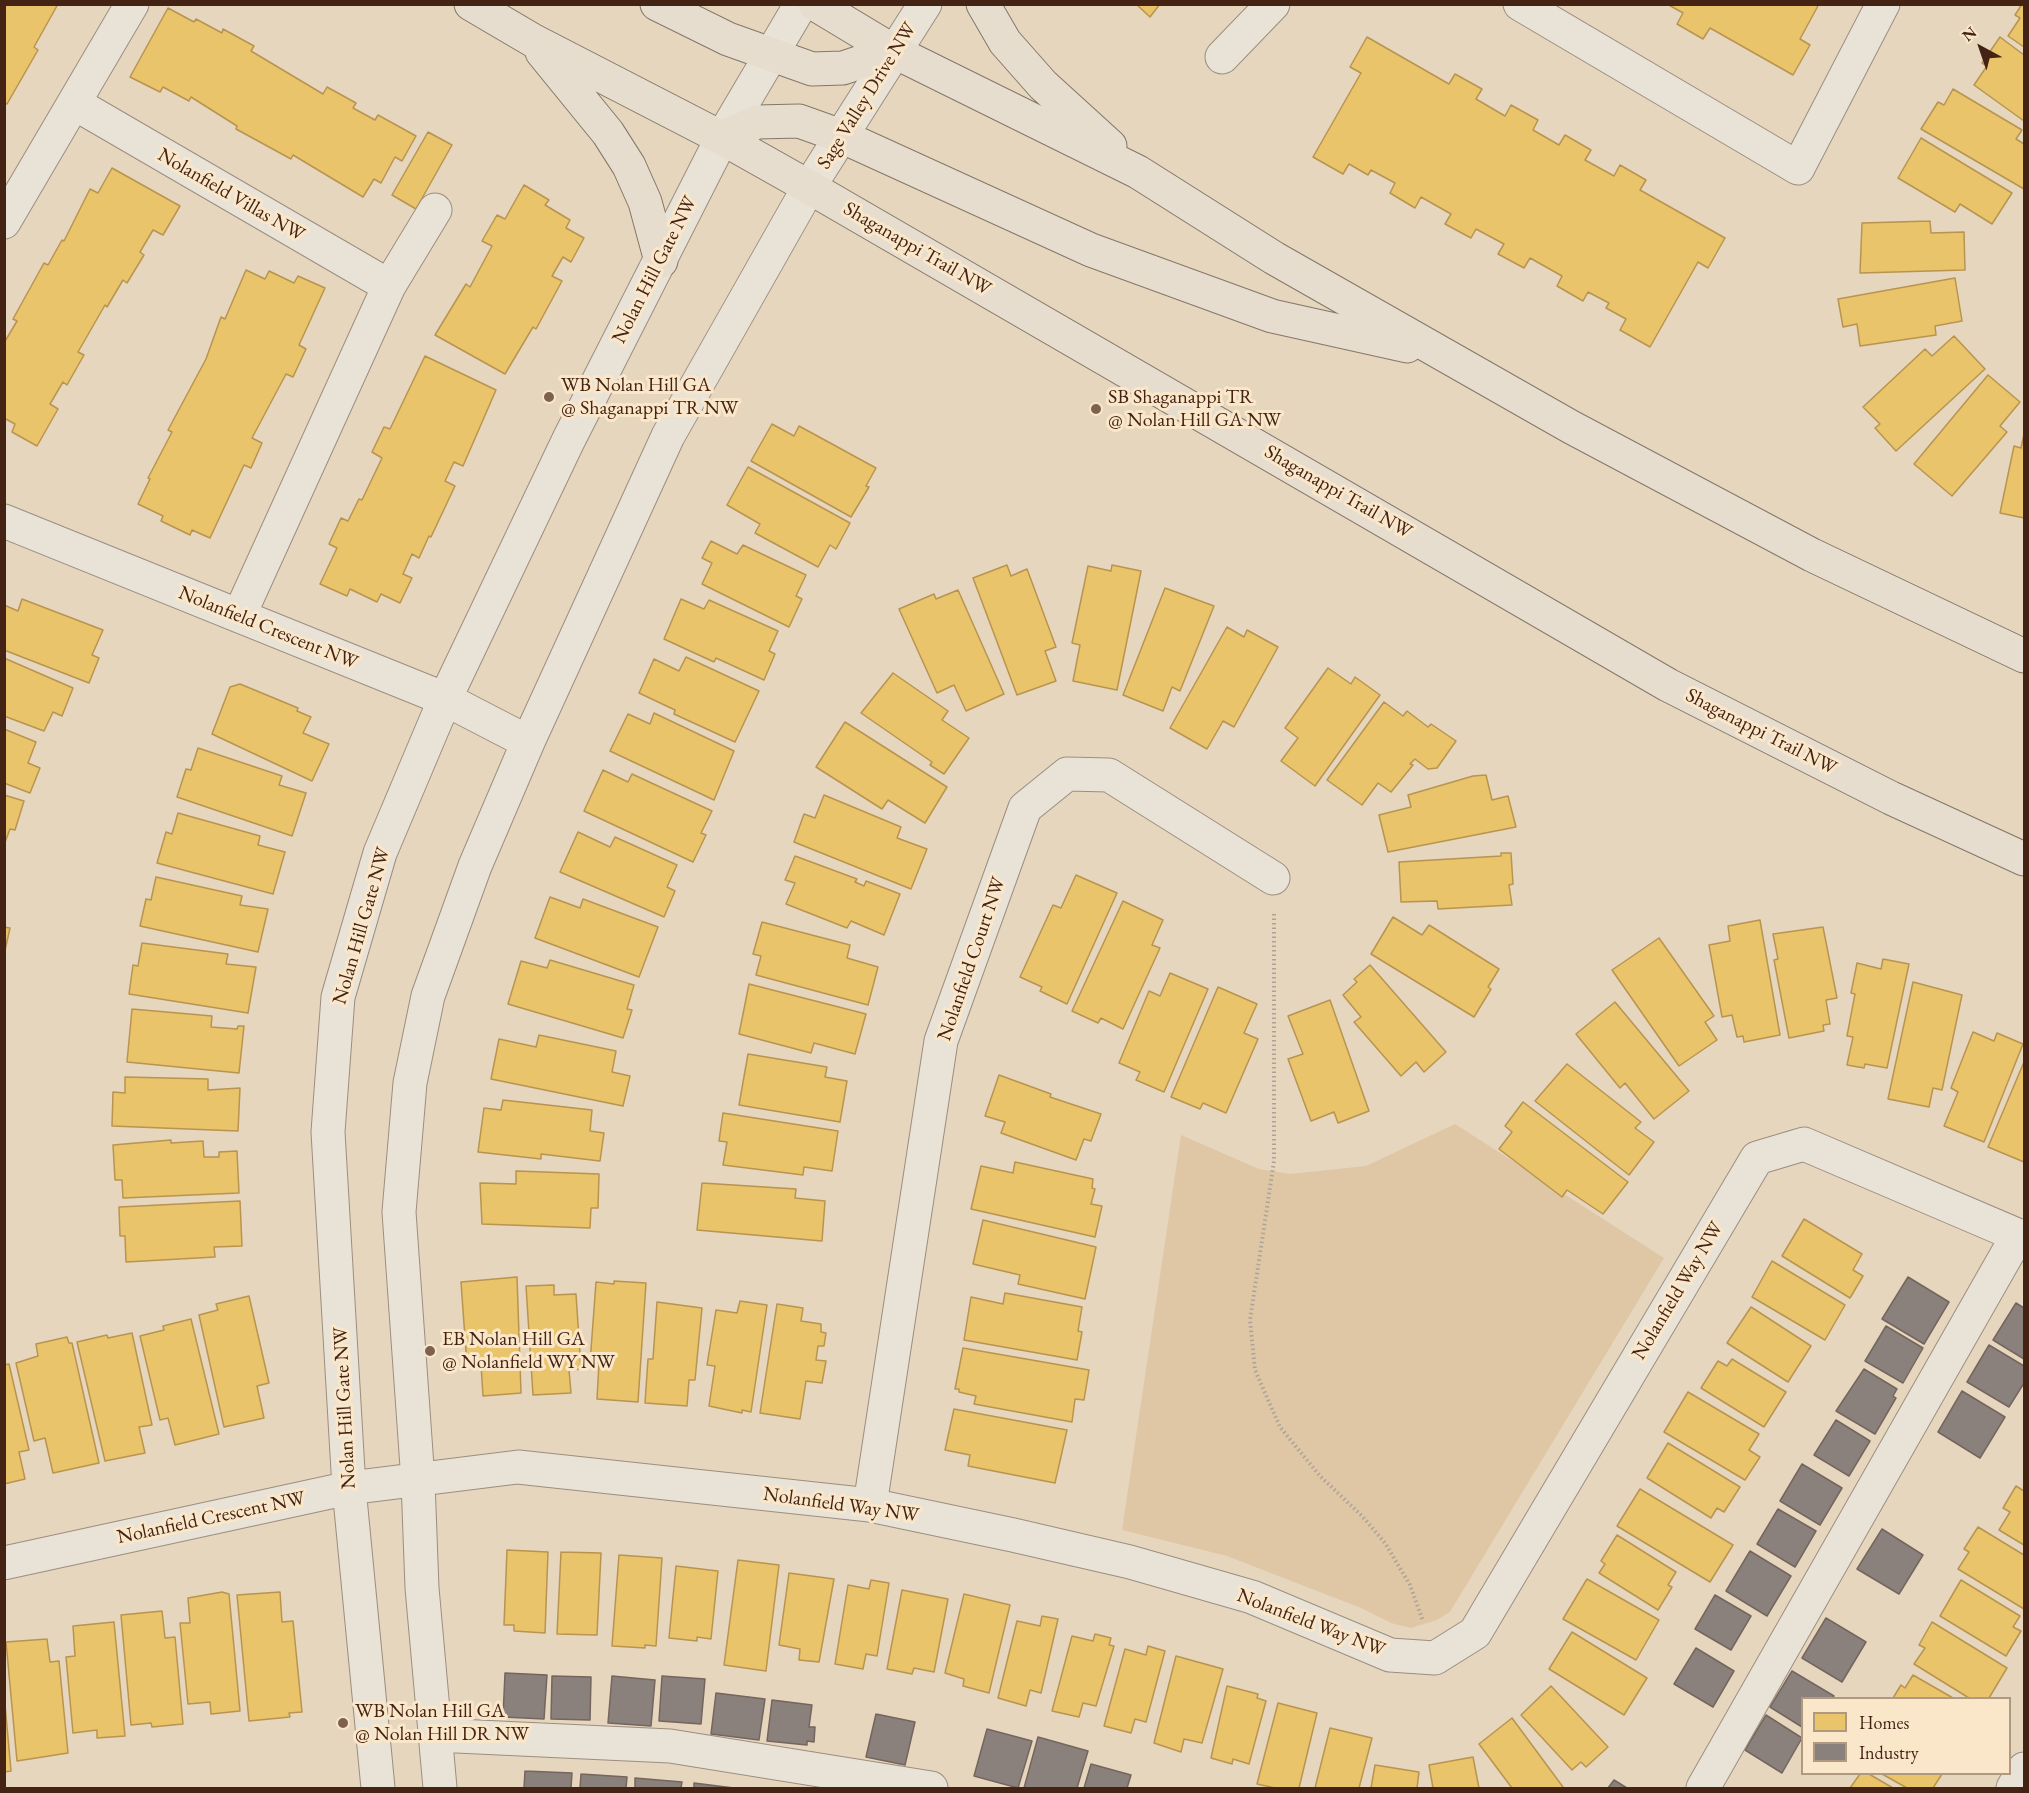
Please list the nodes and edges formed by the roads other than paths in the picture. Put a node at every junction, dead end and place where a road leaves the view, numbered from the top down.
1 (132, 4) edge
2 (471, 4) edge
3 (657, 4) edge
4 (801, 4) edge
5 (815, 4) edge
6 (925, 4) edge
7 (982, 4) edge
8 (1273, 4) edge
9 (1520, 4) edge
10 (1883, 4) edge
11 (534, 41) junction
12 (893, 51) junction
13 (770, 56) junction
14 (1222, 57) dead end
15 (74, 103) junction
16 (841, 135) junction
17 (722, 138) junction
18 (1138, 172) junction
19 (809, 187) junction
20 (435, 210) dead end
21 (4, 222) edge
22 (661, 261) junction
23 (389, 286) junction
24 (1438, 353) junction
25 (4, 521) edge
26 (239, 616) junction
27 (2025, 656) edge
28 (445, 699) junction
29 (528, 742) junction
30 (2025, 859) edge
31 (1274, 878) road end
32 (2021, 1237) edge
33 (418, 1480) junction
34 (349, 1488) junction
35 (870, 1505) junction
36 (4, 1563) edge
37 (435, 1735) junction
38 (2025, 1769) edge
39 (378, 1788) edge
40 (440, 1788) edge
41 (931, 1788) edge
42 (1703, 1788) edge
43 (2013, 1788) edge

1 - 15 street
2 - 11 main road, Shaganappi Trail NW
3 - 13 main road
4 - 13 street
5 - 12 main road
6 - 12 street, Sage Valley Drive NW
7 - 18 main road
8 - 14 street
9 - 10 street
11 - 17 main road, Shaganappi Trail NW
11 - 22 main road
12 - 13 main road
12 - 16 street, Sage Valley Drive NW
12 - 18 main road
13 - 17 street
15 - 21 street
15 - 23 street, Nolanfield Villas NW
16 - 17 main road
16 - 19 street, Sage Valley Drive NW
16 - 24 main road
17 - 19 main road, Shaganappi Trail NW
17 - 22 street, Nolan Hill Gate NW
18 - 24 main road
19 - 29 street
19 - 30 main road, Shaganappi Trail NW
20 - 23 street
22 - 28 street, Nolan Hill Gate NW
23 - 26 street
24 - 27 main road
25 - 26 street, Nolanfield Crescent NW
26 - 28 street, Nolanfield Crescent NW
28 - 29 street, Nolanfield Crescent NW
28 - 34 street, Nolan Hill Gate NW
29 - 33 street
31 - 35 street, Nolanfield Court NW
32 - 35 street, Nolanfield Way NW
32 - 42 street
33 - 34 street, Nolanfield Crescent NW
33 - 35 street, Nolanfield Way NW
33 - 37 street
34 - 36 street, Nolanfield Crescent NW
34 - 39 street, Nolan Hill Gate NW
37 - 40 street
37 - 41 street
38 - 43 street

